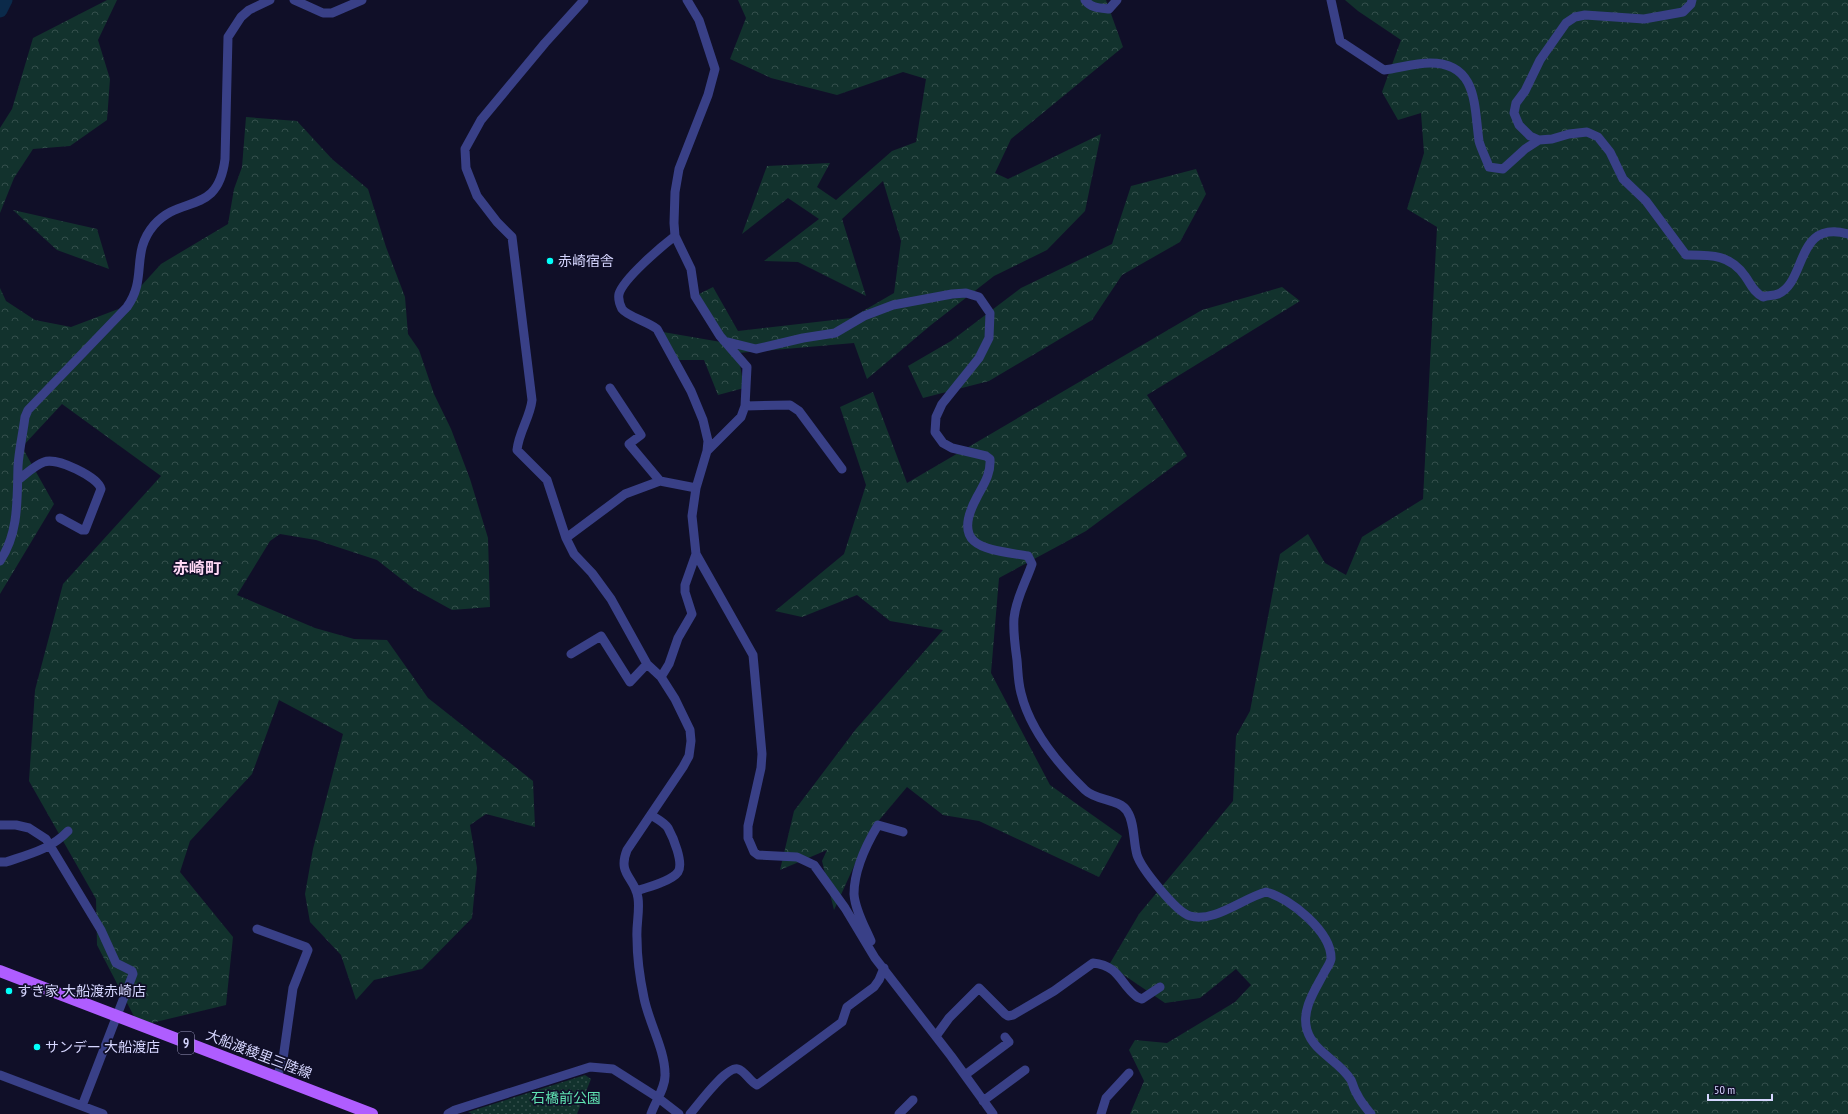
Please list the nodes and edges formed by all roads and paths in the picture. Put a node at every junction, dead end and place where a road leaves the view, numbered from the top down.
1 (270, 0) edge
2 (294, 0) edge
3 (362, 0) edge
4 (584, 0) edge
5 (687, 0) edge
6 (1085, 0) edge
7 (1117, 0) edge
8 (1331, 0) edge
9 (1692, 0) edge
10 (1539, 140) junction
11 (1848, 234) edge
12 (675, 236) junction
13 (724, 341) junction
14 (610, 388) dead end
15 (745, 406) junction
16 (707, 451) junction
17 (842, 469) dead end
18 (18, 480) junction
19 (660, 481) junction
20 (696, 488) junction
21 (60, 518) dead end
22 (566, 538) junction
23 (696, 554) junction
24 (0, 561) edge
25 (571, 654) dead end
26 (647, 664) junction
27 (661, 677) junction
28 (651, 815) junction
29 (0, 826) edge
30 (68, 831) dead end
31 (903, 832) dead end
32 (51, 846) junction
33 (0, 862) edge
34 (636, 891) junction
35 (257, 929) dead end
36 (875, 958) junction
37 (884, 968) junction
38 (0, 971) edge
39 (1160, 987) dead end
40 (117, 1016) junction
41 (936, 1036) junction
42 (1005, 1038) dead end
43 (1025, 1070) dead end
44 (1129, 1073) dead end
45 (0, 1074) edge
46 (965, 1075) junction
47 (277, 1077) junction
48 (657, 1097) junction
49 (913, 1100) dead end
50 (983, 1100) junction
51 (82, 1106) junction
52 (368, 1113) edge
53 (103, 1114) edge
54 (448, 1114) edge
55 (651, 1114) edge
56 (679, 1114) edge
57 (690, 1114) edge
58 (898, 1114) edge
59 (993, 1114) edge
60 (1101, 1114) edge
61 (1371, 1114) edge

1 - 18 street
2 - 3 street
4 - 22 street
5 - 12 street
6 - 7 street
8 - 10 street
9 - 10 street
10 - 11 street
12 - 13 street
12 - 16 street
13 - 15 street
13 - 61 street
14 - 19 street
15 - 16 street
15 - 17 street
16 - 20 street
18 - 21 street
18 - 24 street
19 - 20 street
19 - 22 street
20 - 23 street
22 - 26 street
23 - 27 street
23 - 36 street
25 - 26 street
26 - 27 street
27 - 28 street
28 - 34 street
28 - 34 street
29 - 32 street
30 - 32 street
31 - 36 street
32 - 33 street
32 - 40 street
34 - 48 street
35 - 47 street
36 - 37 street
37 - 41 street
37 - 57 street
38 - 40 main road, 大船渡綾里三陸線 / 9
39 - 41 street
40 - 47 main road, 大船渡綾里三陸線 / 9
40 - 51 street
41 - 46 street
42 - 46 street
43 - 50 street
44 - 60 street
45 - 51 street
46 - 50 street
47 - 52 main road, 大船渡綾里三陸線 / 9
48 - 54 street
48 - 55 street
48 - 56 street
49 - 58 street
50 - 59 street
51 - 53 street

